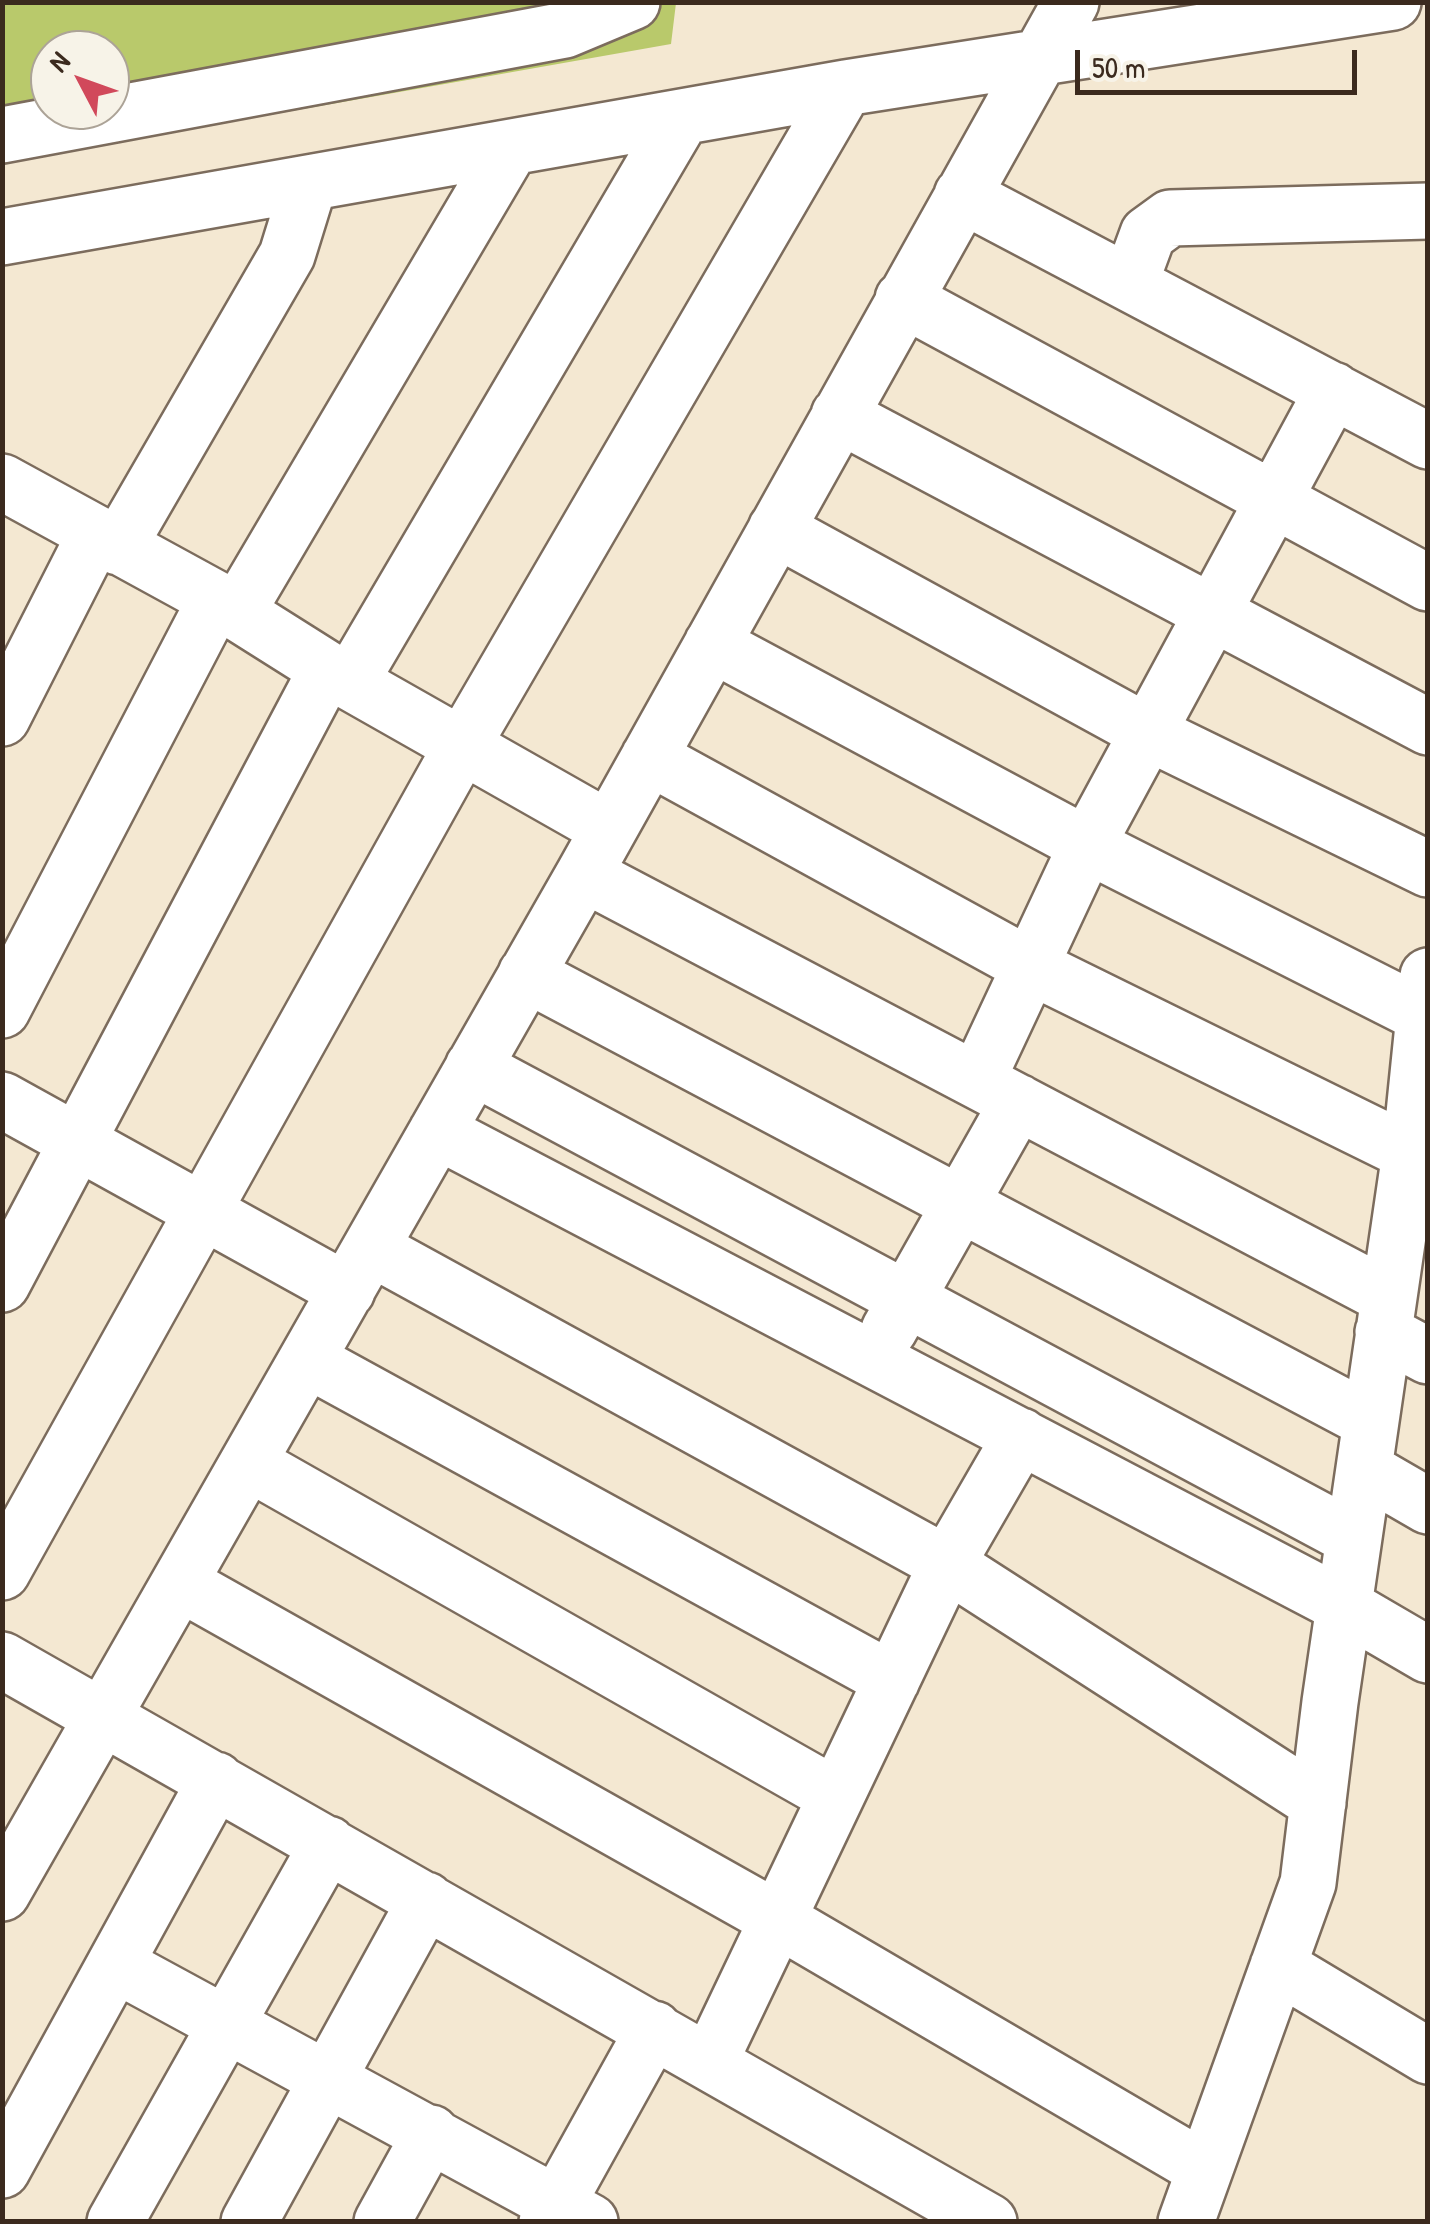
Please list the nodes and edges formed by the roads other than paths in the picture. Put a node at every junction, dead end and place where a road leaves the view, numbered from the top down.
1 (632, 2) edge
2 (1071, 2) edge
3 (1392, 2) edge
4 (1039, 55) junction
5 (845, 88) junction
6 (681, 119) junction
7 (2, 136) edge
8 (510, 149) junction
9 (309, 184) junction
10 (962, 195) junction
11 (1428, 211) edge
12 (2, 237) edge
13 (1130, 283) junction
14 (903, 299) junction
15 (1333, 390) junction
16 (840, 415) junction
17 (1428, 440) edge
18 (2, 482) edge
19 (1272, 502) junction
20 (776, 528) junction
21 (107, 541) junction
22 (1428, 583) edge
23 (226, 606) junction
24 (1211, 614) junction
25 (712, 644) junction
26 (338, 675) junction
27 (2, 718) edge
28 (1428, 727) edge
29 (1147, 732) junction
30 (462, 746) junction
31 (649, 757) junction
32 (1086, 844) junction
33 (597, 852) junction
34 (1428, 869) edge
35 (1030, 966) junction
36 (526, 974) junction
37 (2, 1010) edge
38 (1424, 1030) edge
39 (473, 1067) junction
40 (997, 1091) junction
41 (2, 1100) edge
42 (437, 1131) junction
43 (80, 1143) junction
44 (1413, 1192) edge
45 (960, 1204) junction
46 (202, 1210) junction
47 (359, 1270) junction
48 (2, 1284) edge
49 (907, 1299) junction
50 (1400, 1328) edge
51 (873, 1359) junction
52 (308, 1360) junction
53 (1020, 1436) junction
54 (1367, 1445) junction
55 (248, 1463) junction
56 (1428, 1506) edge
57 (1353, 1538) junction
58 (947, 1564) junction
59 (2, 1572) edge
60 (180, 1583) junction
61 (1344, 1606) junction
62 (1428, 1656) edge
63 (2, 1660) edge
64 (892, 1680) junction
65 (103, 1716) junction
66 (216, 1780) junction
67 (836, 1796) junction
68 (1318, 1802) junction
69 (328, 1844) junction
70 (2, 1893) edge
71 (426, 1900) junction
72 (777, 1920) junction
73 (115, 1964) junction
74 (1278, 1966) junction
75 (227, 2024) junction
76 (654, 2029) junction
77 (1428, 2056) edge
78 (710, 2061) junction
79 (328, 2077) junction
80 (431, 2133) junction
81 (1204, 2169) junction
82 (2, 2170) edge
83 (565, 2216) edge
84 (982, 2220) edge
85 (115, 2222) edge
86 (249, 2222) edge
87 (382, 2222) edge
88 (1186, 2222) edge

1 - 7 street
2 - 4 street
3 - 4 street
4 - 5 street
4 - 10 street
5 - 6 street
5 - 30 street
6 - 8 street
6 - 26 street
8 - 9 street
8 - 23 street
9 - 12 street
9 - 21 street
10 - 13 street
10 - 14 street
11 - 13 street
13 - 15 street
14 - 16 street
14 - 19 street
15 - 17 street
15 - 19 street
16 - 20 street
16 - 24 street
18 - 21 street
19 - 22 street
19 - 24 street
20 - 25 street
20 - 29 street
21 - 23 street
21 - 27 street
23 - 26 street
23 - 37 street
24 - 28 street
24 - 29 street
25 - 31 street
25 - 32 street
26 - 30 street
26 - 43 street
29 - 32 street
29 - 34 street
30 - 33 street
30 - 46 street
31 - 33 street
31 - 35 street
32 - 35 street
32 - 38 street
33 - 36 street
33 - 40 street
35 - 40 street
35 - 44 street
36 - 39 street
36 - 45 street
38 - 44 street
39 - 42 street
39 - 49 street
40 - 45 street
40 - 50 street
41 - 43 street
42 - 47 street
42 - 51 street
43 - 46 street
43 - 48 street
44 - 50 street
45 - 49 street
45 - 54 street
46 - 47 street
46 - 59 street
47 - 52 street
47 - 58 street
49 - 51 street
49 - 57 street
50 - 54 street
51 - 53 street
52 - 55 street
52 - 64 street
53 - 58 street
53 - 61 street
54 - 56 street
54 - 57 street
55 - 60 street
55 - 67 street
57 - 61 street
58 - 64 street
58 - 68 street
60 - 65 street
60 - 72 street
61 - 62 street
61 - 68 street
63 - 65 street
64 - 67 street
65 - 66 street
65 - 70 street
66 - 69 street
66 - 73 street
67 - 72 street
68 - 74 street
69 - 71 street
69 - 75 street
71 - 76 street
71 - 79 street
72 - 78 street
72 - 81 street
73 - 75 street
73 - 82 street
74 - 77 street
74 - 81 street
75 - 79 street
75 - 85 street
76 - 78 street
76 - 83 street
78 - 84 street
79 - 80 street
79 - 86 street
80 - 83 street
80 - 87 street
81 - 88 street

